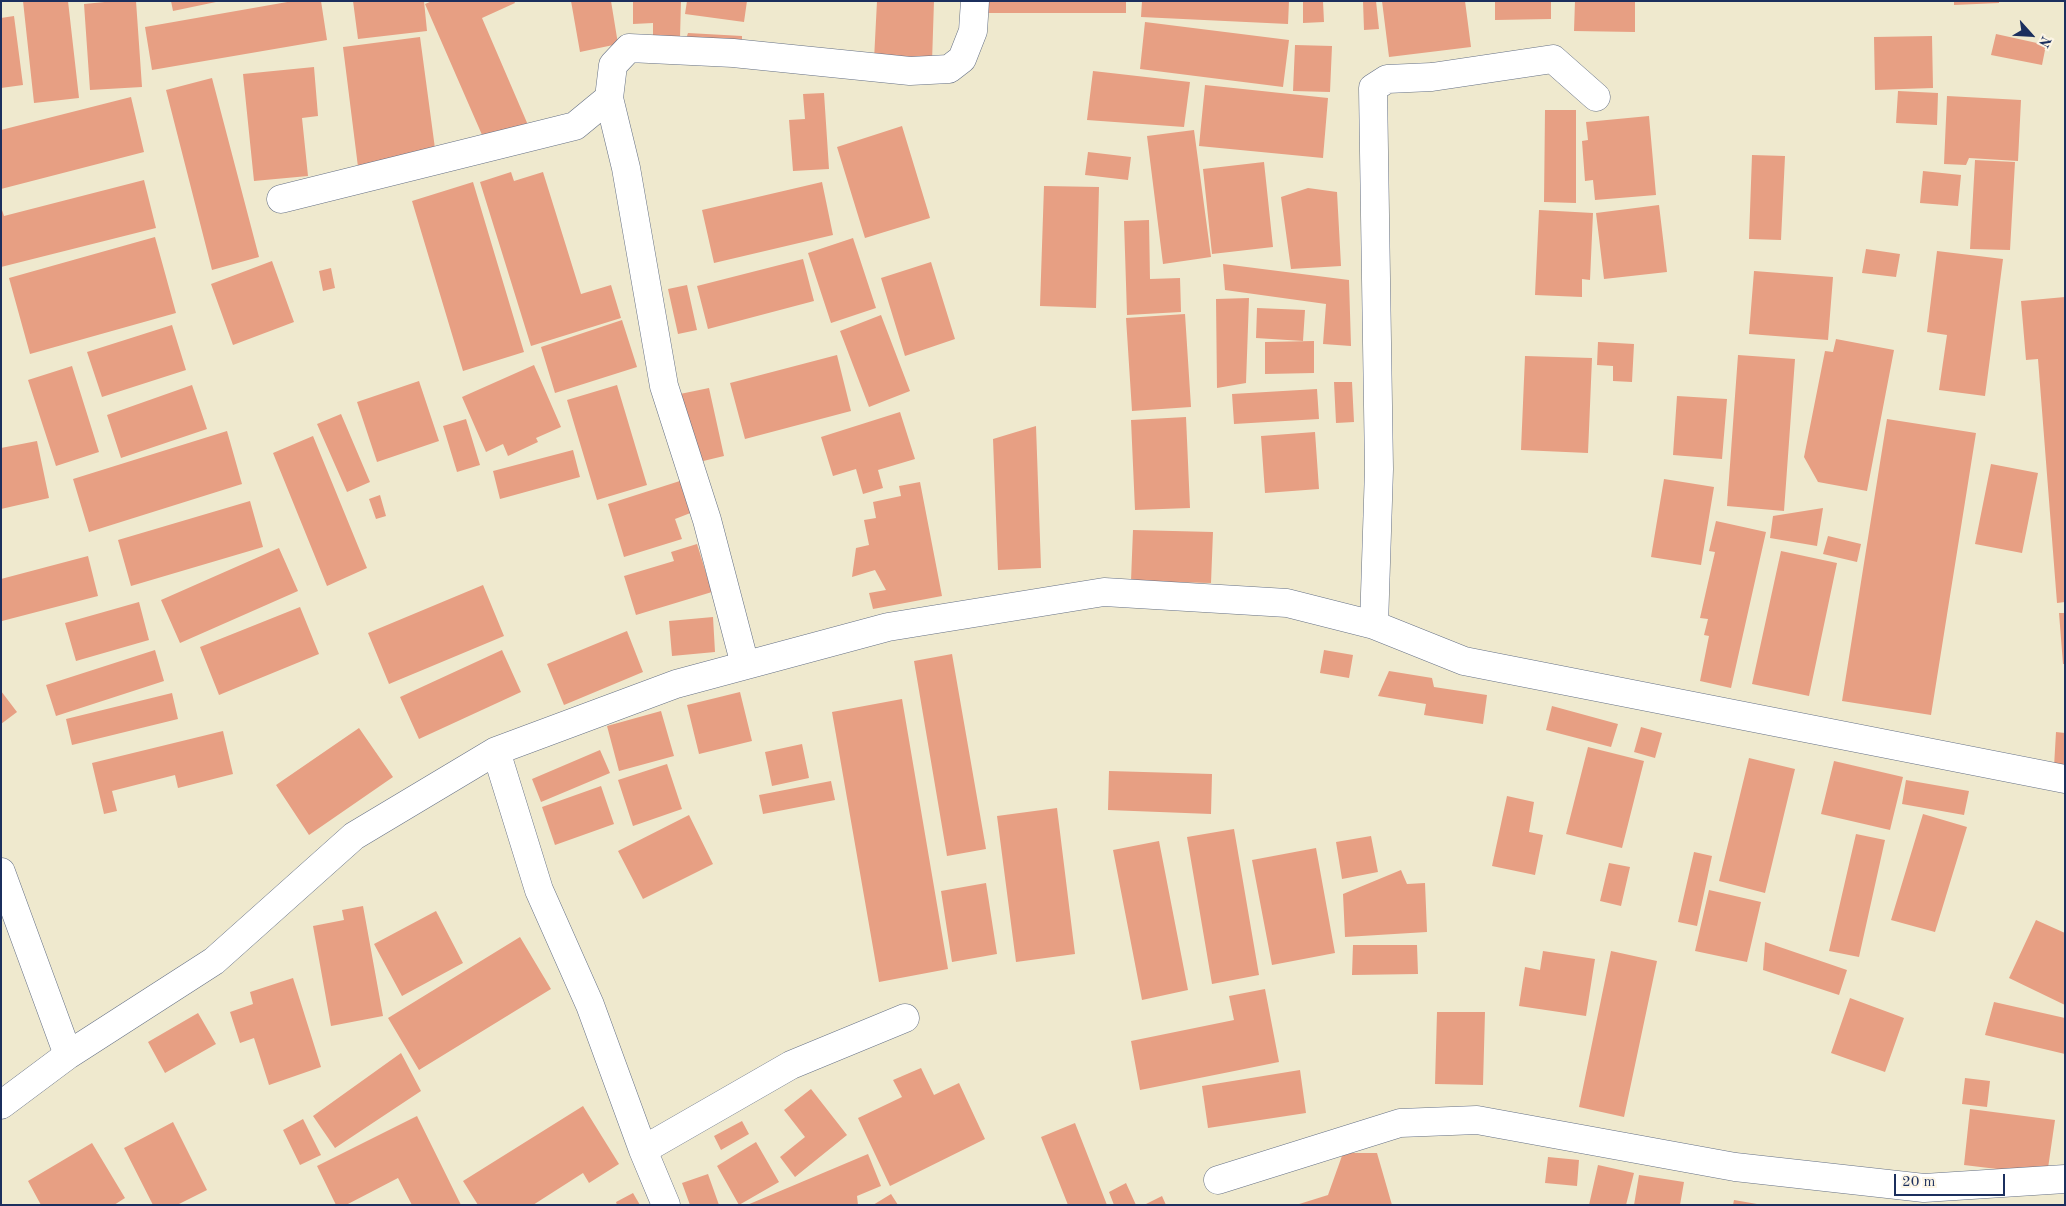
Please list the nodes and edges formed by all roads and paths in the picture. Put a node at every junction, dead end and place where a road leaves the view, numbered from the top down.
1 (975, 1) edge
2 (1596, 97) dead end
3 (609, 98) junction
4 (281, 199) dead end
5 (1374, 625) junction
6 (745, 665) junction
7 (496, 751) junction
8 (2065, 779) edge
9 (1, 872) edge
10 (906, 1018) dead end
11 (68, 1055) junction
12 (1, 1105) edge
13 (643, 1150) junction
14 (2065, 1179) edge
15 (1218, 1180) dead end
16 (666, 1205) edge

1 - 3 street
2 - 5 street
3 - 4 street
3 - 6 street
5 - 6 street
5 - 8 street
6 - 7 street
7 - 11 street
7 - 13 street
9 - 11 street
10 - 13 street
11 - 12 street
13 - 16 street
14 - 15 street

